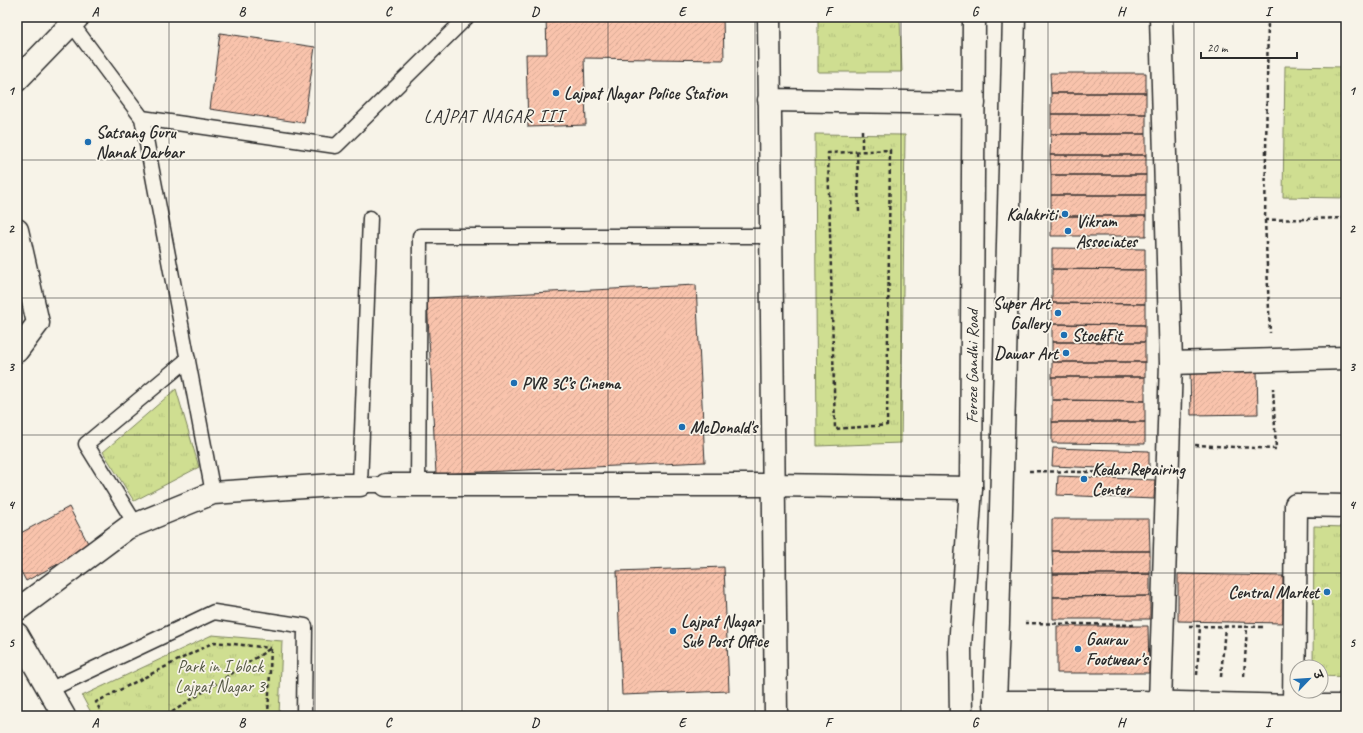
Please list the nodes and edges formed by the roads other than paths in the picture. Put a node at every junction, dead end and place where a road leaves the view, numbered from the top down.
1 (467, 17) edge
2 (769, 17) edge
3 (974, 17) edge
4 (1014, 17) edge
5 (1161, 17) edge
6 (74, 20) edge
7 (17, 80) edge
8 (769, 100) junction
9 (974, 103) junction
10 (142, 118) junction
11 (370, 218) dead end
12 (17, 230) edge
13 (771, 236) junction
14 (17, 351) edge
15 (1346, 358) edge
16 (188, 359) junction
17 (1171, 362) junction
18 (360, 485) junction
19 (386, 485) joint
20 (418, 485) junction
21 (773, 485) junction
22 (971, 488) junction
23 (213, 494) junction
24 (1346, 506) edge
25 (136, 525) junction
26 (17, 610) edge
27 (17, 634) edge
28 (49, 690) junction
29 (1294, 706) junction
30 (1346, 706) edge
31 (1146, 707) edge
32 (995, 709) edge
33 (64, 716) edge
34 (304, 716) edge
35 (776, 716) edge
36 (960, 716) edge

1 - 10 lane
2 - 8 street
3 - 9 street, Feroze Gandhi Road
4 - 32 street, Feroze Gandhi Road
5 - 17 street
6 - 7 street
6 - 10 lane
8 - 9 street
8 - 13 street
9 - 22 street, Feroze Gandhi Road
10 - 16 lane
11 - 18 lane
12 - 14 street
13 - 20 lane
13 - 21 street
15 - 17 street
16 - 23 lane
16 - 25 lane
17 - 31 street
18 - 19 lane
18 - 23 street
19 - 20 street
20 - 21 street
21 - 22 street
21 - 35 street
22 - 36 street, Feroze Gandhi Road
23 - 25 street
24 - 29 street
25 - 26 street
27 - 28 street
28 - 33 street
28 - 34 lane
29 - 30 street
29 - 31 street
31 - 32 street

